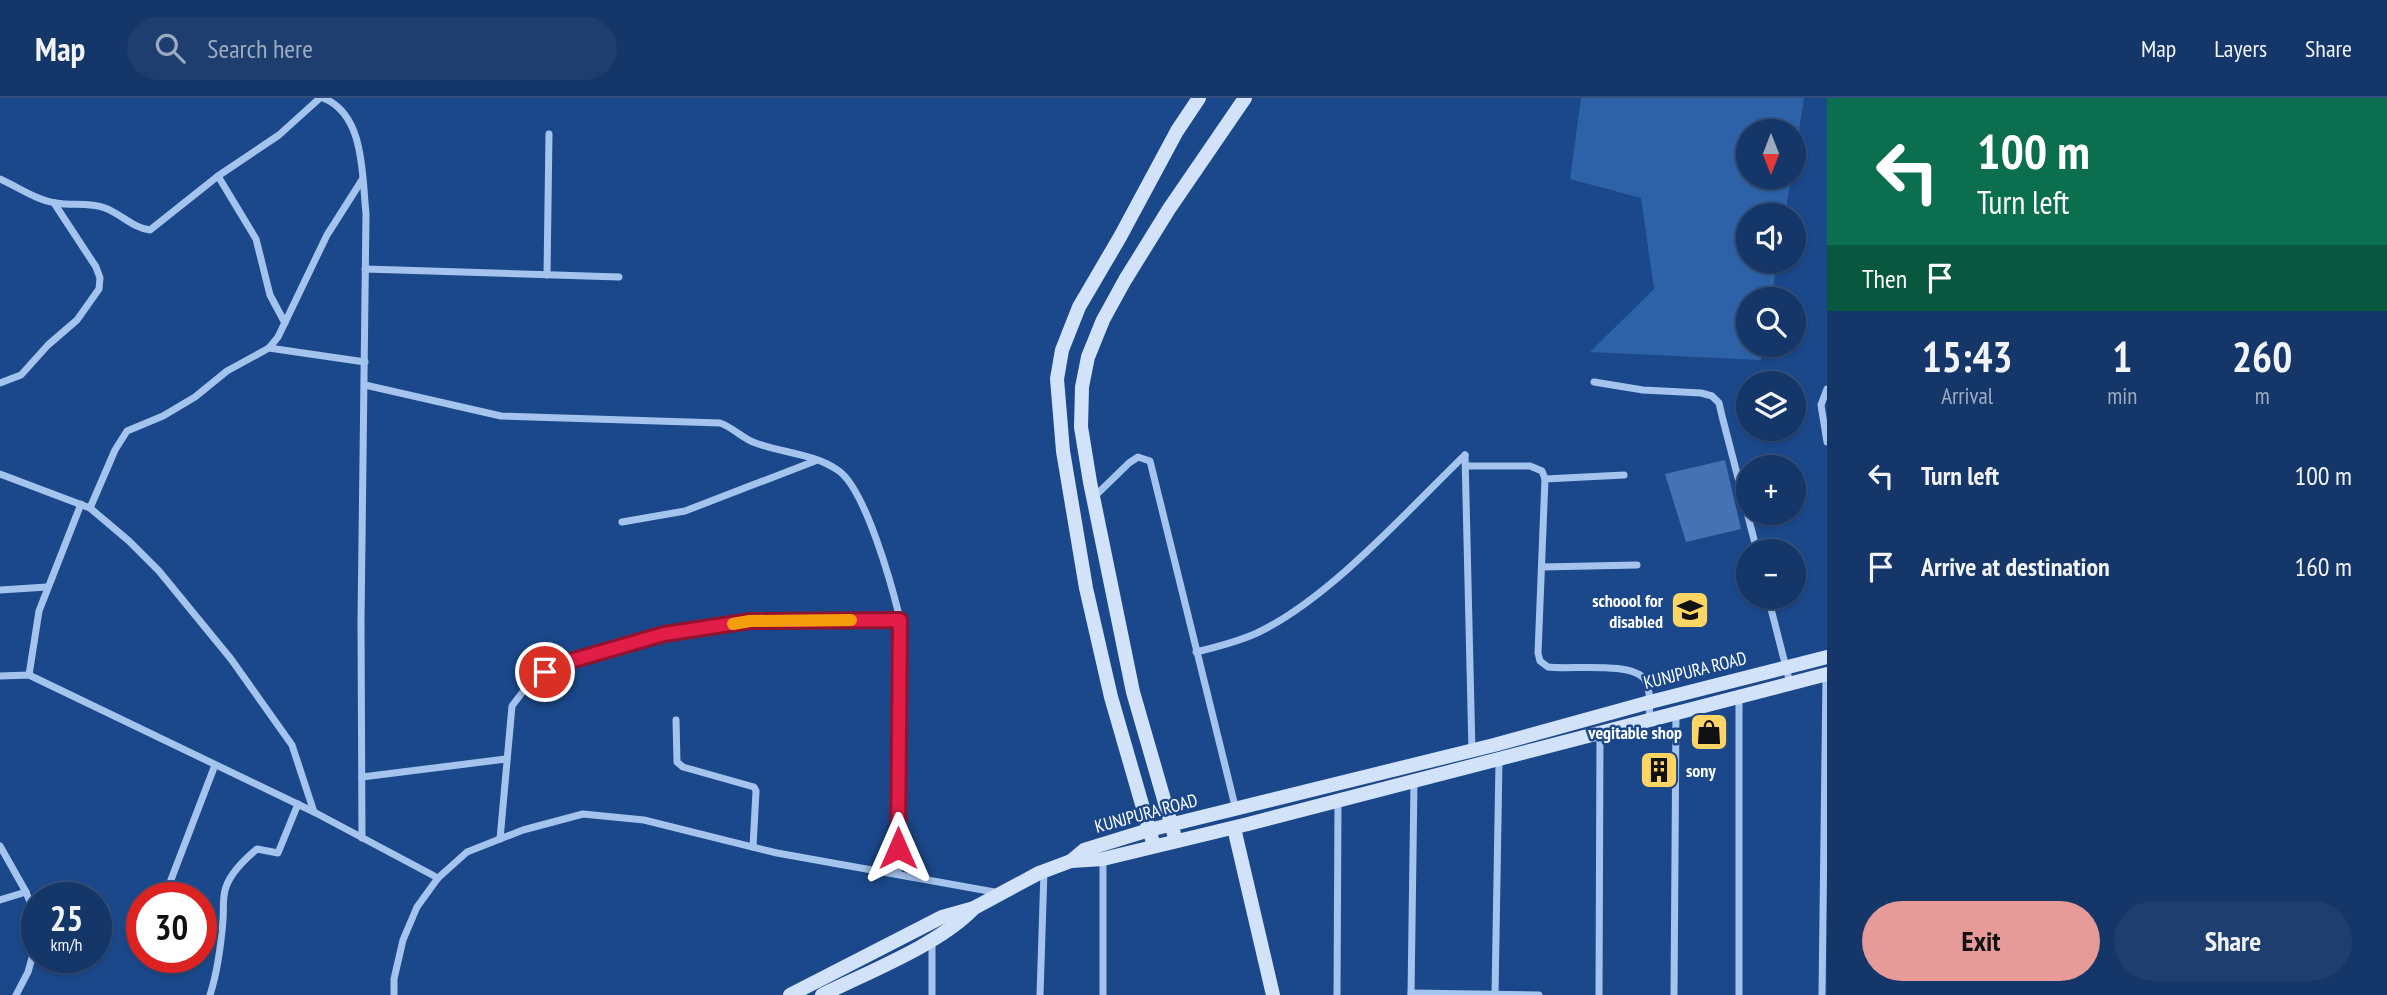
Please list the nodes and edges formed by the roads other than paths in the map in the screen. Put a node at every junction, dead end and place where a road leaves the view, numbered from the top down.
1 (322, 98) edge
2 (1199, 98) edge
3 (1245, 98) edge
4 (337, 100) edge
5 (549, 134) dead end
6 (218, 176) junction
7 (0, 179) edge
8 (362, 179) junction
9 (54, 203) junction
10 (365, 269) junction
11 (547, 275) junction
12 (620, 277) dead end
13 (285, 323) junction
14 (269, 348) junction
15 (365, 362) junction
16 (1594, 382) dead end
17 (0, 383) edge
18 (365, 385) junction
19 (1827, 389) edge
20 (1827, 439) edge
21 (815, 461) junction
22 (1466, 466) junction
23 (0, 474) edge
24 (1624, 475) dead end
25 (1545, 479) junction
26 (1094, 497) junction
27 (81, 504) junction
28 (90, 508) junction
29 (622, 522) dead end
30 (1753, 539) edge
31 (1637, 565) dead end
32 (1542, 567) junction
33 (47, 587) junction
34 (0, 590) edge
35 (1771, 609) edge
36 (900, 620) junction
37 (1196, 652) junction
38 (1827, 657) edge
39 (1786, 667) junction
40 (1827, 674) edge
41 (29, 675) junction
42 (0, 676) edge
43 (1790, 683) junction
44 (1739, 696) junction
45 (1650, 702) junction
46 (1676, 712) junction
47 (1649, 719) junction
48 (676, 720) dead end
49 (1600, 732) junction
50 (1472, 750) junction
51 (506, 759) junction
52 (1499, 761) junction
53 (215, 765) junction
54 (1472, 766) junction
55 (362, 777) junction
56 (1414, 781) junction
57 (1338, 801) junction
58 (298, 804) junction
59 (1236, 810) junction
60 (314, 812) junction
61 (1171, 825) junction
62 (1234, 828) junction
63 (1148, 831) junction
64 (362, 838) junction
65 (500, 839) junction
66 (1175, 841) junction
67 (0, 846) edge
68 (1154, 846) junction
69 (752, 847) junction
70 (1103, 859) junction
71 (1071, 861) junction
72 (1044, 871) junction
73 (898, 874) junction
74 (438, 878) junction
75 (170, 882) edge
76 (21, 883) edge
77 (1000, 893) junction
78 (21, 894) edge
79 (0, 900) edge
80 (974, 908) junction
81 (1825, 936) edge
82 (932, 940) junction
83 (27, 973) edge
84 (839, 991) edge
85 (1411, 994) edge
86 (16, 995) edge
87 (210, 995) edge
88 (394, 995) edge
89 (790, 995) edge
90 (822, 995) edge
91 (932, 995) edge
92 (1040, 995) edge
93 (1103, 995) edge
94 (1273, 995) edge
95 (1337, 995) edge
96 (1495, 995) edge
97 (1539, 995) edge
98 (1599, 995) edge
99 (1674, 995) edge
100 (1739, 995) edge
101 (1822, 995) edge

1 - 4 street
1 - 6 street
2 - 63 street
3 - 26 street
4 - 8 street
5 - 11 street
6 - 9 street
6 - 13 street
7 - 9 street
8 - 10 street
8 - 13 street
9 - 17 street
10 - 11 street
10 - 15 street
11 - 12 street
13 - 14 street
14 - 15 street
14 - 28 street
15 - 18 street
16 - 30 street
18 - 21 street
18 - 55 street
19 - 20 street
21 - 29 street
21 - 36 street
22 - 25 street
22 - 37 street
22 - 50 street
23 - 27 street
24 - 25 street
25 - 32 street
26 - 37 street
26 - 61 street
27 - 28 street
27 - 33 street
28 - 60 street
31 - 32 street
32 - 45 street
33 - 34 street
33 - 41 street
35 - 39 street
36 - 51 street
36 - 73 street
37 - 59 street
38 - 39 street, KUNJPURA ROAD
39 - 43 street
39 - 45 street, KUNJPURA ROAD
40 - 43 street, KUNJPURA ROAD
40 - 81 street
41 - 42 street
41 - 53 street
43 - 44 street, KUNJPURA ROAD
44 - 46 street, KUNJPURA ROAD
44 - 100 street
45 - 47 street
45 - 50 street, KUNJPURA ROAD
46 - 47 street, KUNJPURA ROAD
46 - 99 street
47 - 49 street, KUNJPURA ROAD
48 - 69 street
49 - 52 street, KUNJPURA ROAD
49 - 98 street
50 - 54 street
50 - 59 street, KUNJPURA ROAD
51 - 55 street
51 - 65 street
52 - 54 street, KUNJPURA ROAD
52 - 96 street
53 - 58 street
53 - 75 street
54 - 56 street, KUNJPURA ROAD
55 - 64 street
56 - 57 street, KUNJPURA ROAD
56 - 85 street
57 - 62 street, KUNJPURA ROAD
57 - 95 street
58 - 60 street
58 - 87 street
59 - 61 street, KUNJPURA ROAD
60 - 64 street
61 - 63 street, KUNJPURA ROAD
61 - 66 street
62 - 66 street, KUNJPURA ROAD
62 - 94 street
63 - 68 street
63 - 71 street, KUNJPURA ROAD
64 - 74 street
65 - 69 street
65 - 74 street
66 - 68 street, KUNJPURA ROAD
67 - 76 street
68 - 70 street, KUNJPURA ROAD
69 - 73 street
70 - 71 street, KUNJPURA ROAD
70 - 93 street
71 - 72 street
72 - 77 street
72 - 92 street
73 - 77 street
74 - 88 street
77 - 80 street
78 - 79 street
80 - 82 street
80 - 89 street
81 - 101 street
82 - 84 street
82 - 91 street
83 - 86 street
84 - 90 street
85 - 96 street
96 - 97 street

